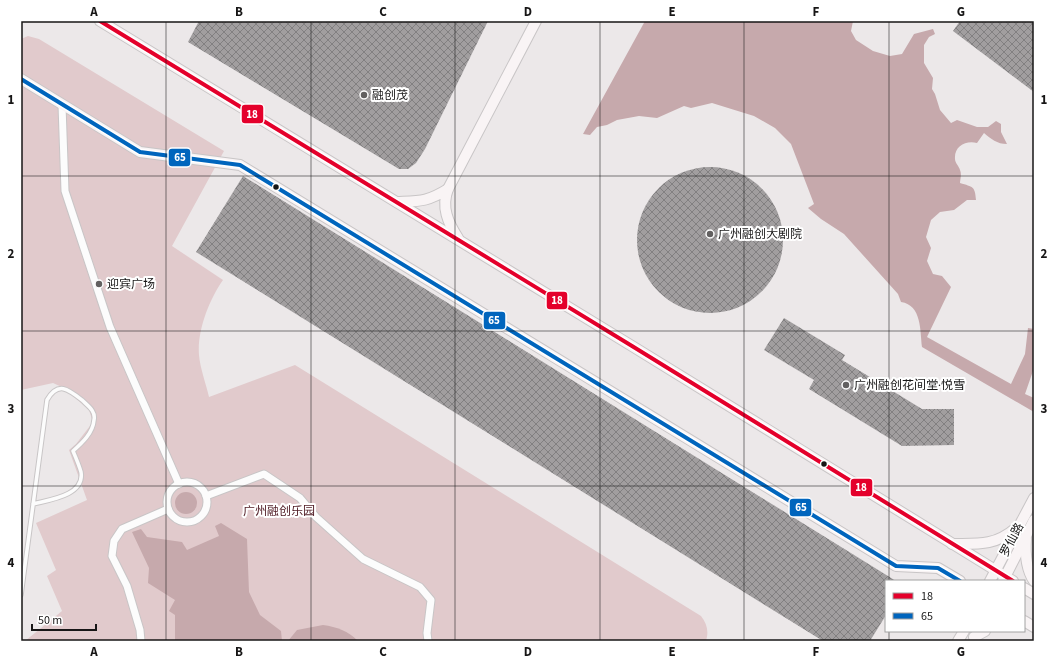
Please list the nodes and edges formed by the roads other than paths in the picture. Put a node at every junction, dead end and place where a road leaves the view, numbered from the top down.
1 (100, 21) edge
2 (536, 21) edge
3 (21, 79) edge
4 (62, 105) junction
5 (448, 189) junction
6 (397, 202) junction
7 (459, 240) junction
8 (179, 484) junction
9 (206, 496) junction
10 (1034, 498) edge
11 (33, 504) junction
12 (168, 509) junction
13 (1034, 520) edge
14 (1020, 524) junction
15 (1026, 536) junction
16 (952, 544) junction
17 (938, 568) junction
18 (996, 570) junction
19 (1007, 579) edge
20 (951, 580) edge
21 (958, 580) edge
22 (991, 580) edge
23 (1034, 581) edge
24 (1025, 589) edge
25 (1034, 594) edge
26 (21, 595) edge
27 (140, 641) edge
28 (428, 641) edge

1 - 6 main road
2 - 5 main road
3 - 4 main road
4 - 8 street
4 - 17 main road
5 - 6 main road
5 - 7 main road
6 - 7 main road
7 - 16 main road
8 - 9 street
8 - 12 street
9 - 12 street
9 - 28 street
10 - 14 main road, 罗仙路
11 - 11 lane
11 - 26 lane
12 - 27 street
13 - 15 main road, 罗仙路
14 - 16 main road
14 - 18 main road, 罗仙路
15 - 19 main road, 罗仙路
15 - 23 main road
16 - 18 main road
17 - 20 main road
17 - 21 main road
18 - 19 main road
18 - 22 main road, 罗仙路
24 - 25 main road

